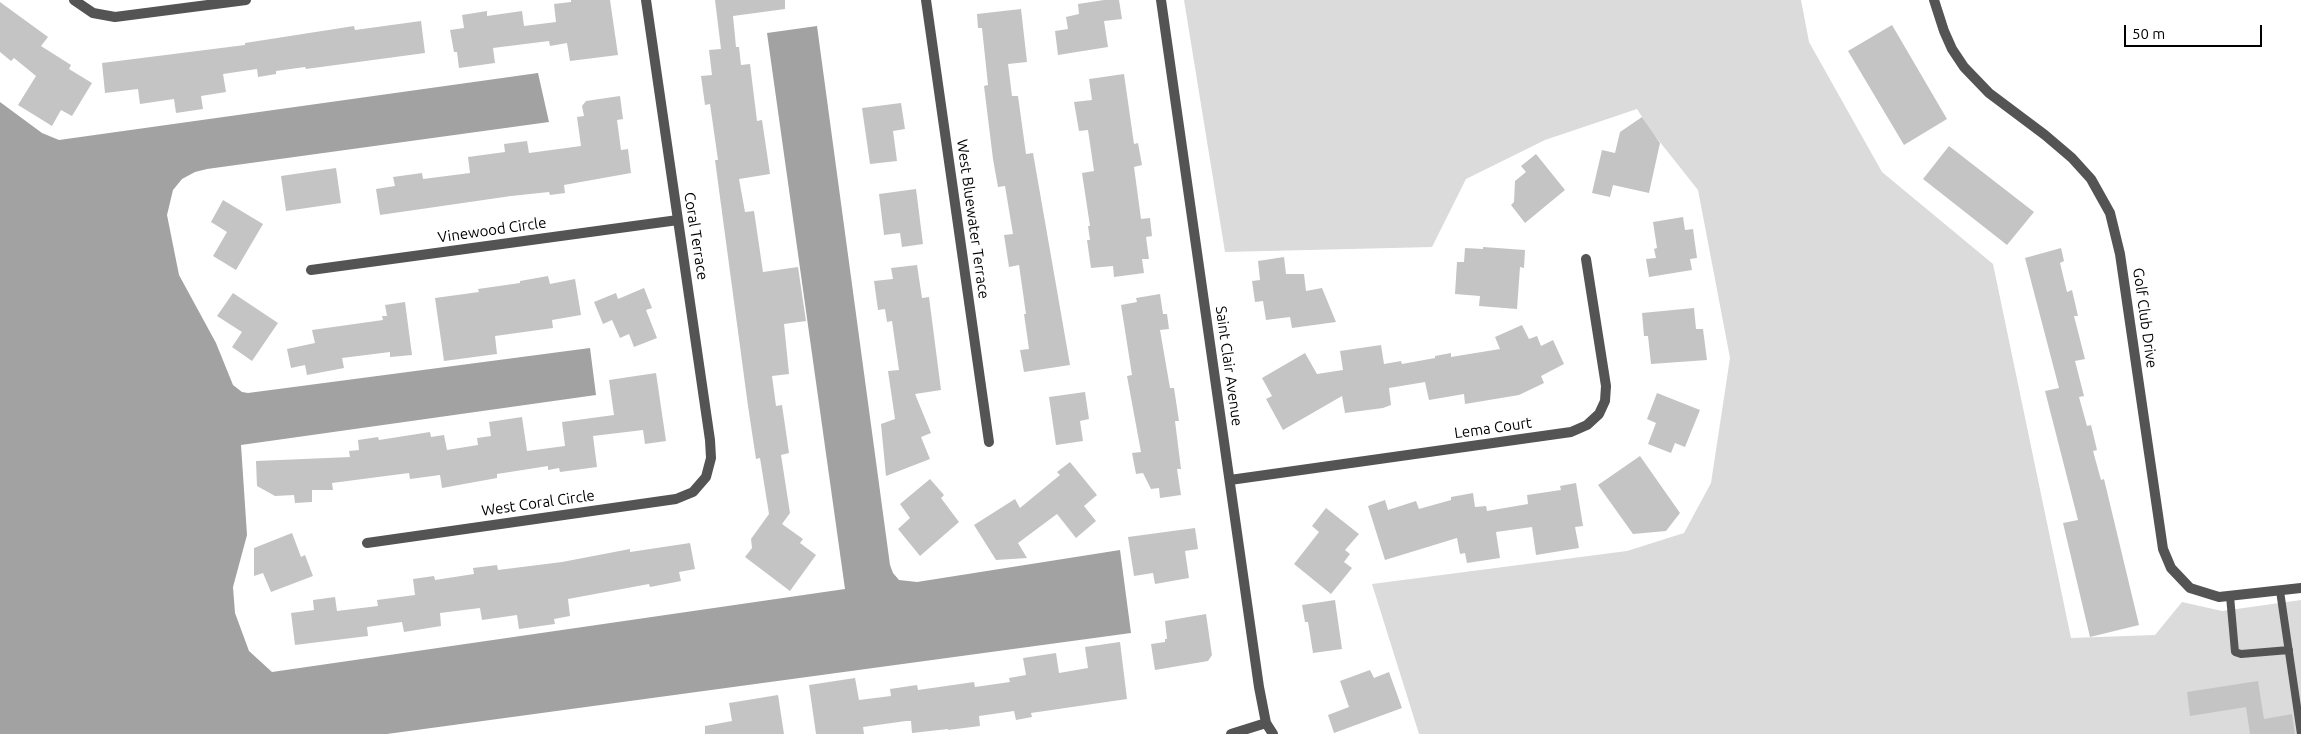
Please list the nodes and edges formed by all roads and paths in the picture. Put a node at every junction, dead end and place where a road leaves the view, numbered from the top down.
1 (74, 0) edge
2 (246, 0) edge
3 (646, 0) edge
4 (926, 0) edge
5 (1161, 0) edge
6 (1934, 0) edge
7 (678, 220) junction
8 (1586, 259) dead end
9 (311, 270) dead end
10 (989, 442) dead end
11 (706, 477) joint
12 (1230, 480) junction
13 (367, 543) dead end
14 (2301, 588) edge
15 (2280, 591) junction
16 (2230, 596) junction
17 (2289, 650) junction
18 (1266, 723) junction
19 (1230, 734) edge
20 (1273, 734) edge
21 (2301, 734) edge

1 - 2 street
3 - 7 street, Coral Terrace
4 - 10 street, West Bluewater Terrace
5 - 12 street, Saint Clair Avenue
6 - 16 street, Golf Club Drive
7 - 9 street, Vinewood Circle
7 - 11 street, Coral Terrace
8 - 12 street, Lema Court
11 - 13 street, West Coral Circle
12 - 18 street, Saint Clair Avenue
14 - 15 street, Golf Club Drive
15 - 16 street, Golf Club Drive
15 - 17 lane
16 - 17 lane
17 - 21 lane
18 - 19 street
18 - 20 street, Saint Clair Avenue

